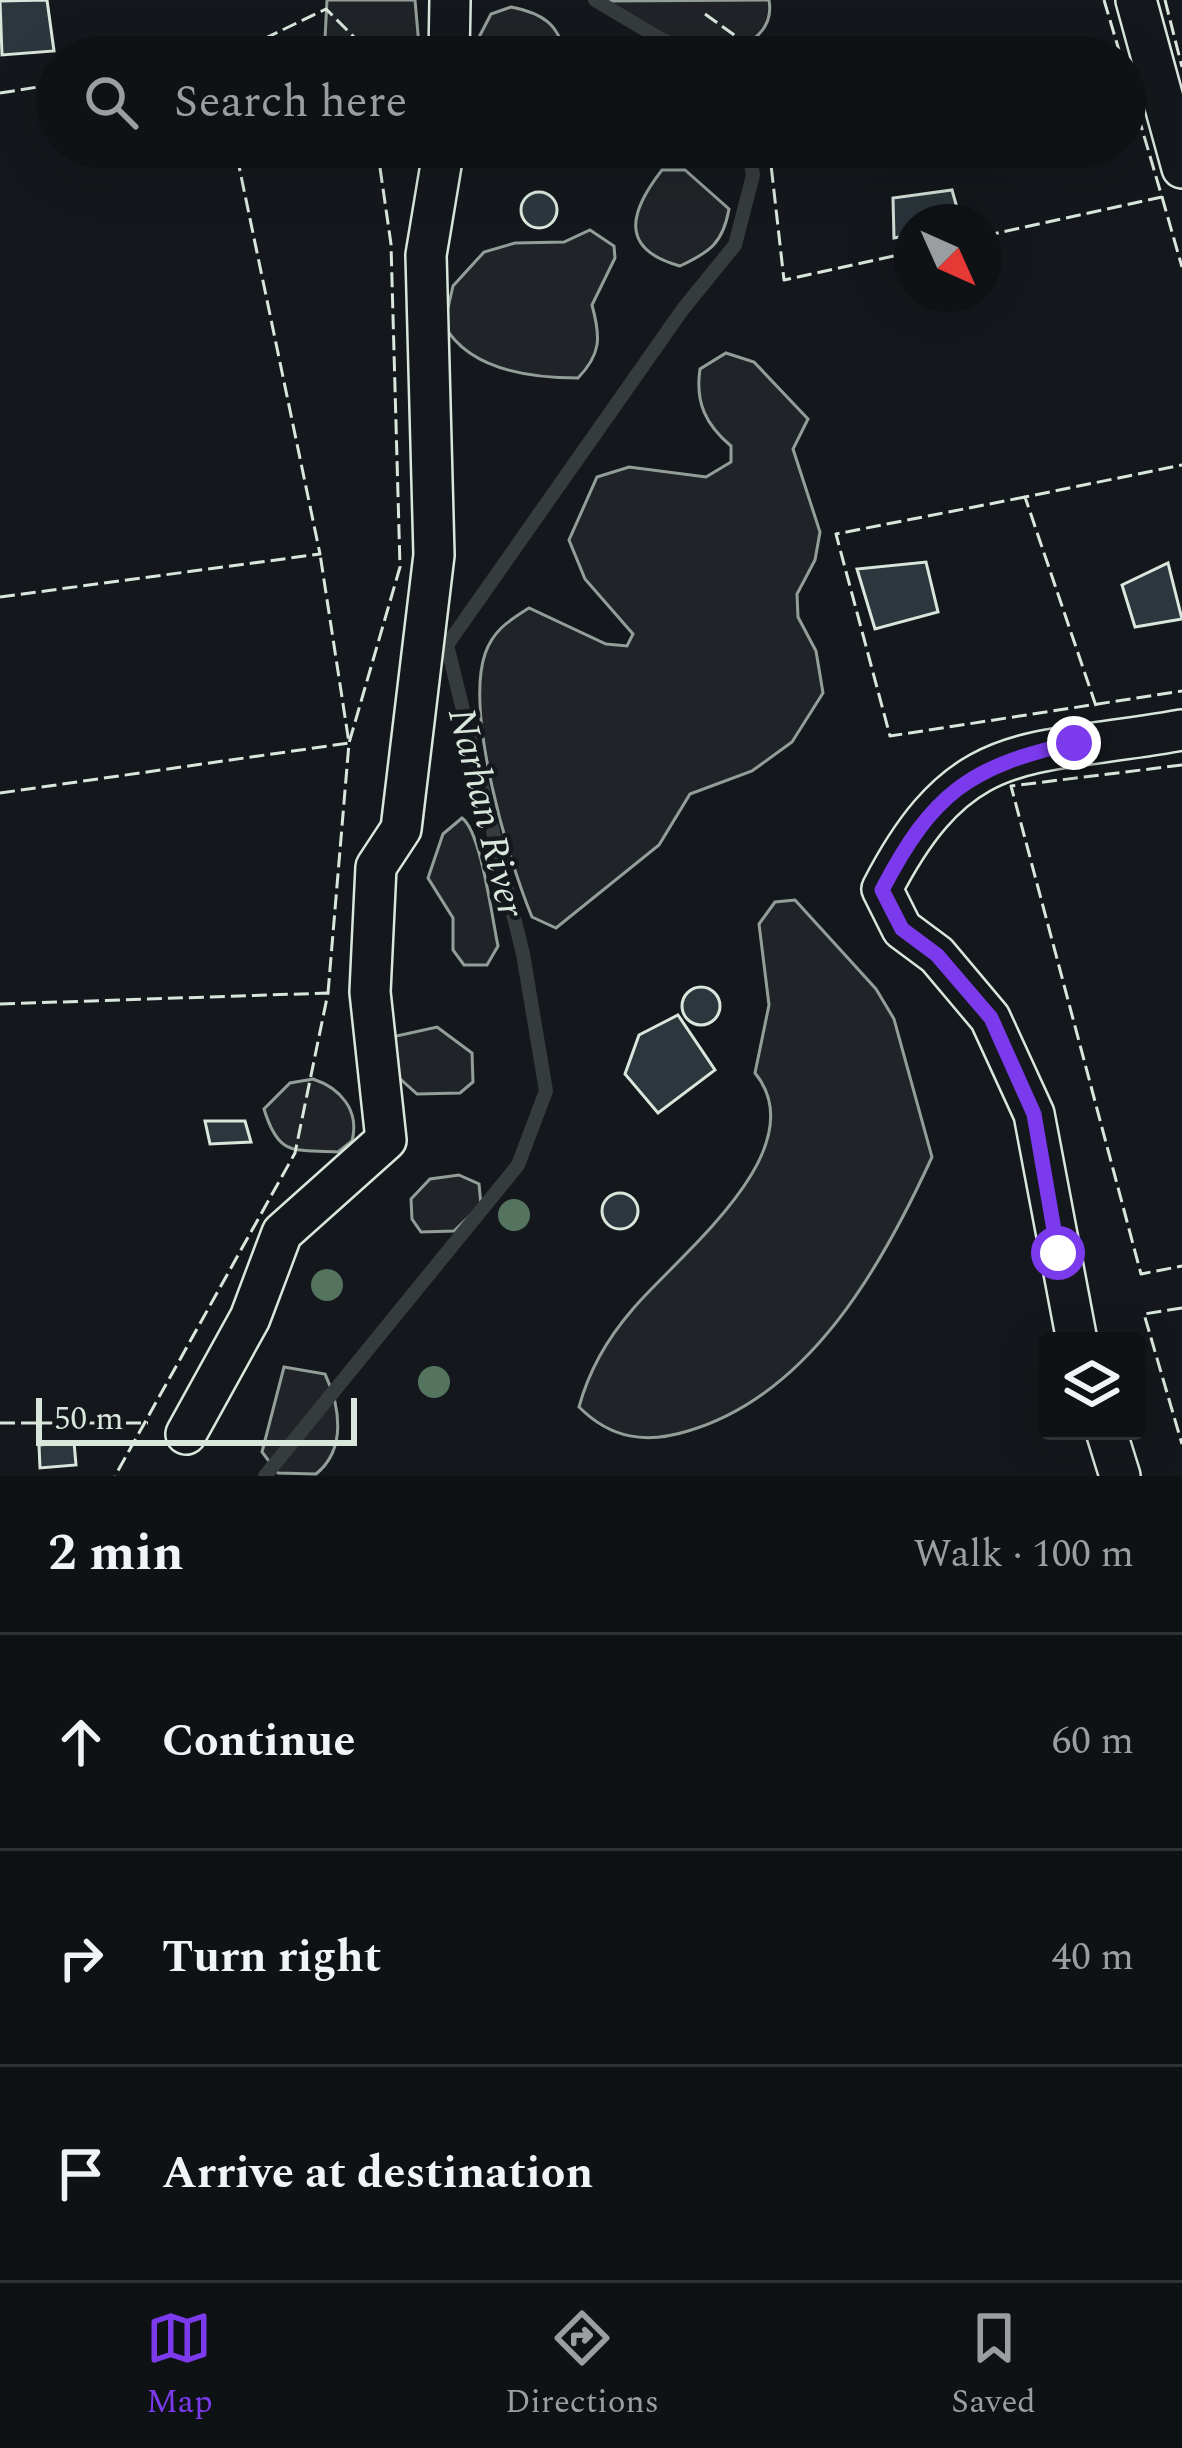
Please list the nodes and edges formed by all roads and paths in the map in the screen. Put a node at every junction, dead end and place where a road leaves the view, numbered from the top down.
1 (451, 0) edge
2 (1136, 0) edge
3 (449, 36) edge
4 (1146, 36) edge
5 (1146, 37) edge
6 (440, 168) edge
7 (1182, 168) edge
8 (1182, 730) edge
9 (1075, 1332) edge
10 (186, 1434) dead end
11 (1109, 1440) edge
12 (1120, 1476) edge

1 - 3 street
2 - 4 street
5 - 7 street
6 - 10 street
8 - 9 street
11 - 12 street

